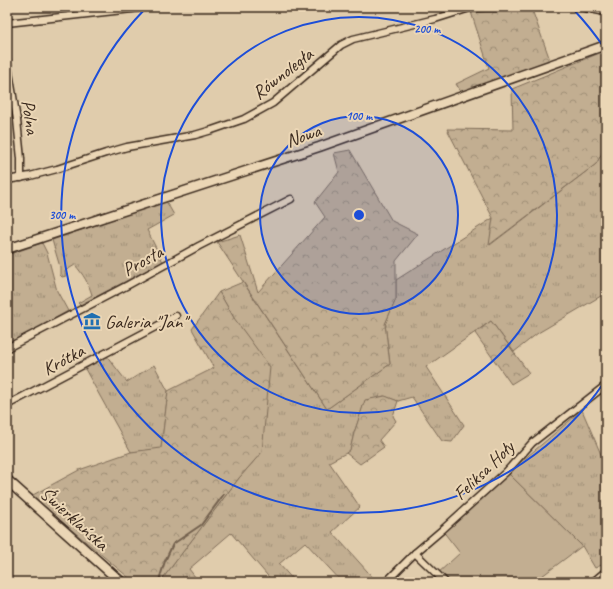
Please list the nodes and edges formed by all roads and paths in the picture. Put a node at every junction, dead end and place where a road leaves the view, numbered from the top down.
1 (150, 7) edge
2 (502, 7) edge
3 (580, 7) edge
4 (606, 12) edge
5 (7, 23) edge
6 (606, 44) edge
7 (7, 60) edge
8 (21, 178) junction
9 (7, 180) edge
10 (291, 199) dead end
11 (7, 249) edge
12 (176, 316) dead end
13 (7, 348) edge
14 (606, 385) edge
15 (7, 405) edge
16 (7, 480) edge
17 (415, 553) junction
18 (606, 571) edge
19 (121, 582) edge
20 (386, 582) edge
21 (445, 582) edge
22 (592, 582) edge

1 - 5 street
2 - 8 street, Równoległa
3 - 4 street
6 - 11 street, Nowa
7 - 8 street, Polna
8 - 9 street, Równoległa
10 - 13 street, Prosta
12 - 15 street, Krótka
14 - 17 street, Feliksa Hoły
16 - 19 main road, Świerklańska
17 - 20 street, Feliksa Hoły
17 - 21 street
18 - 22 street

